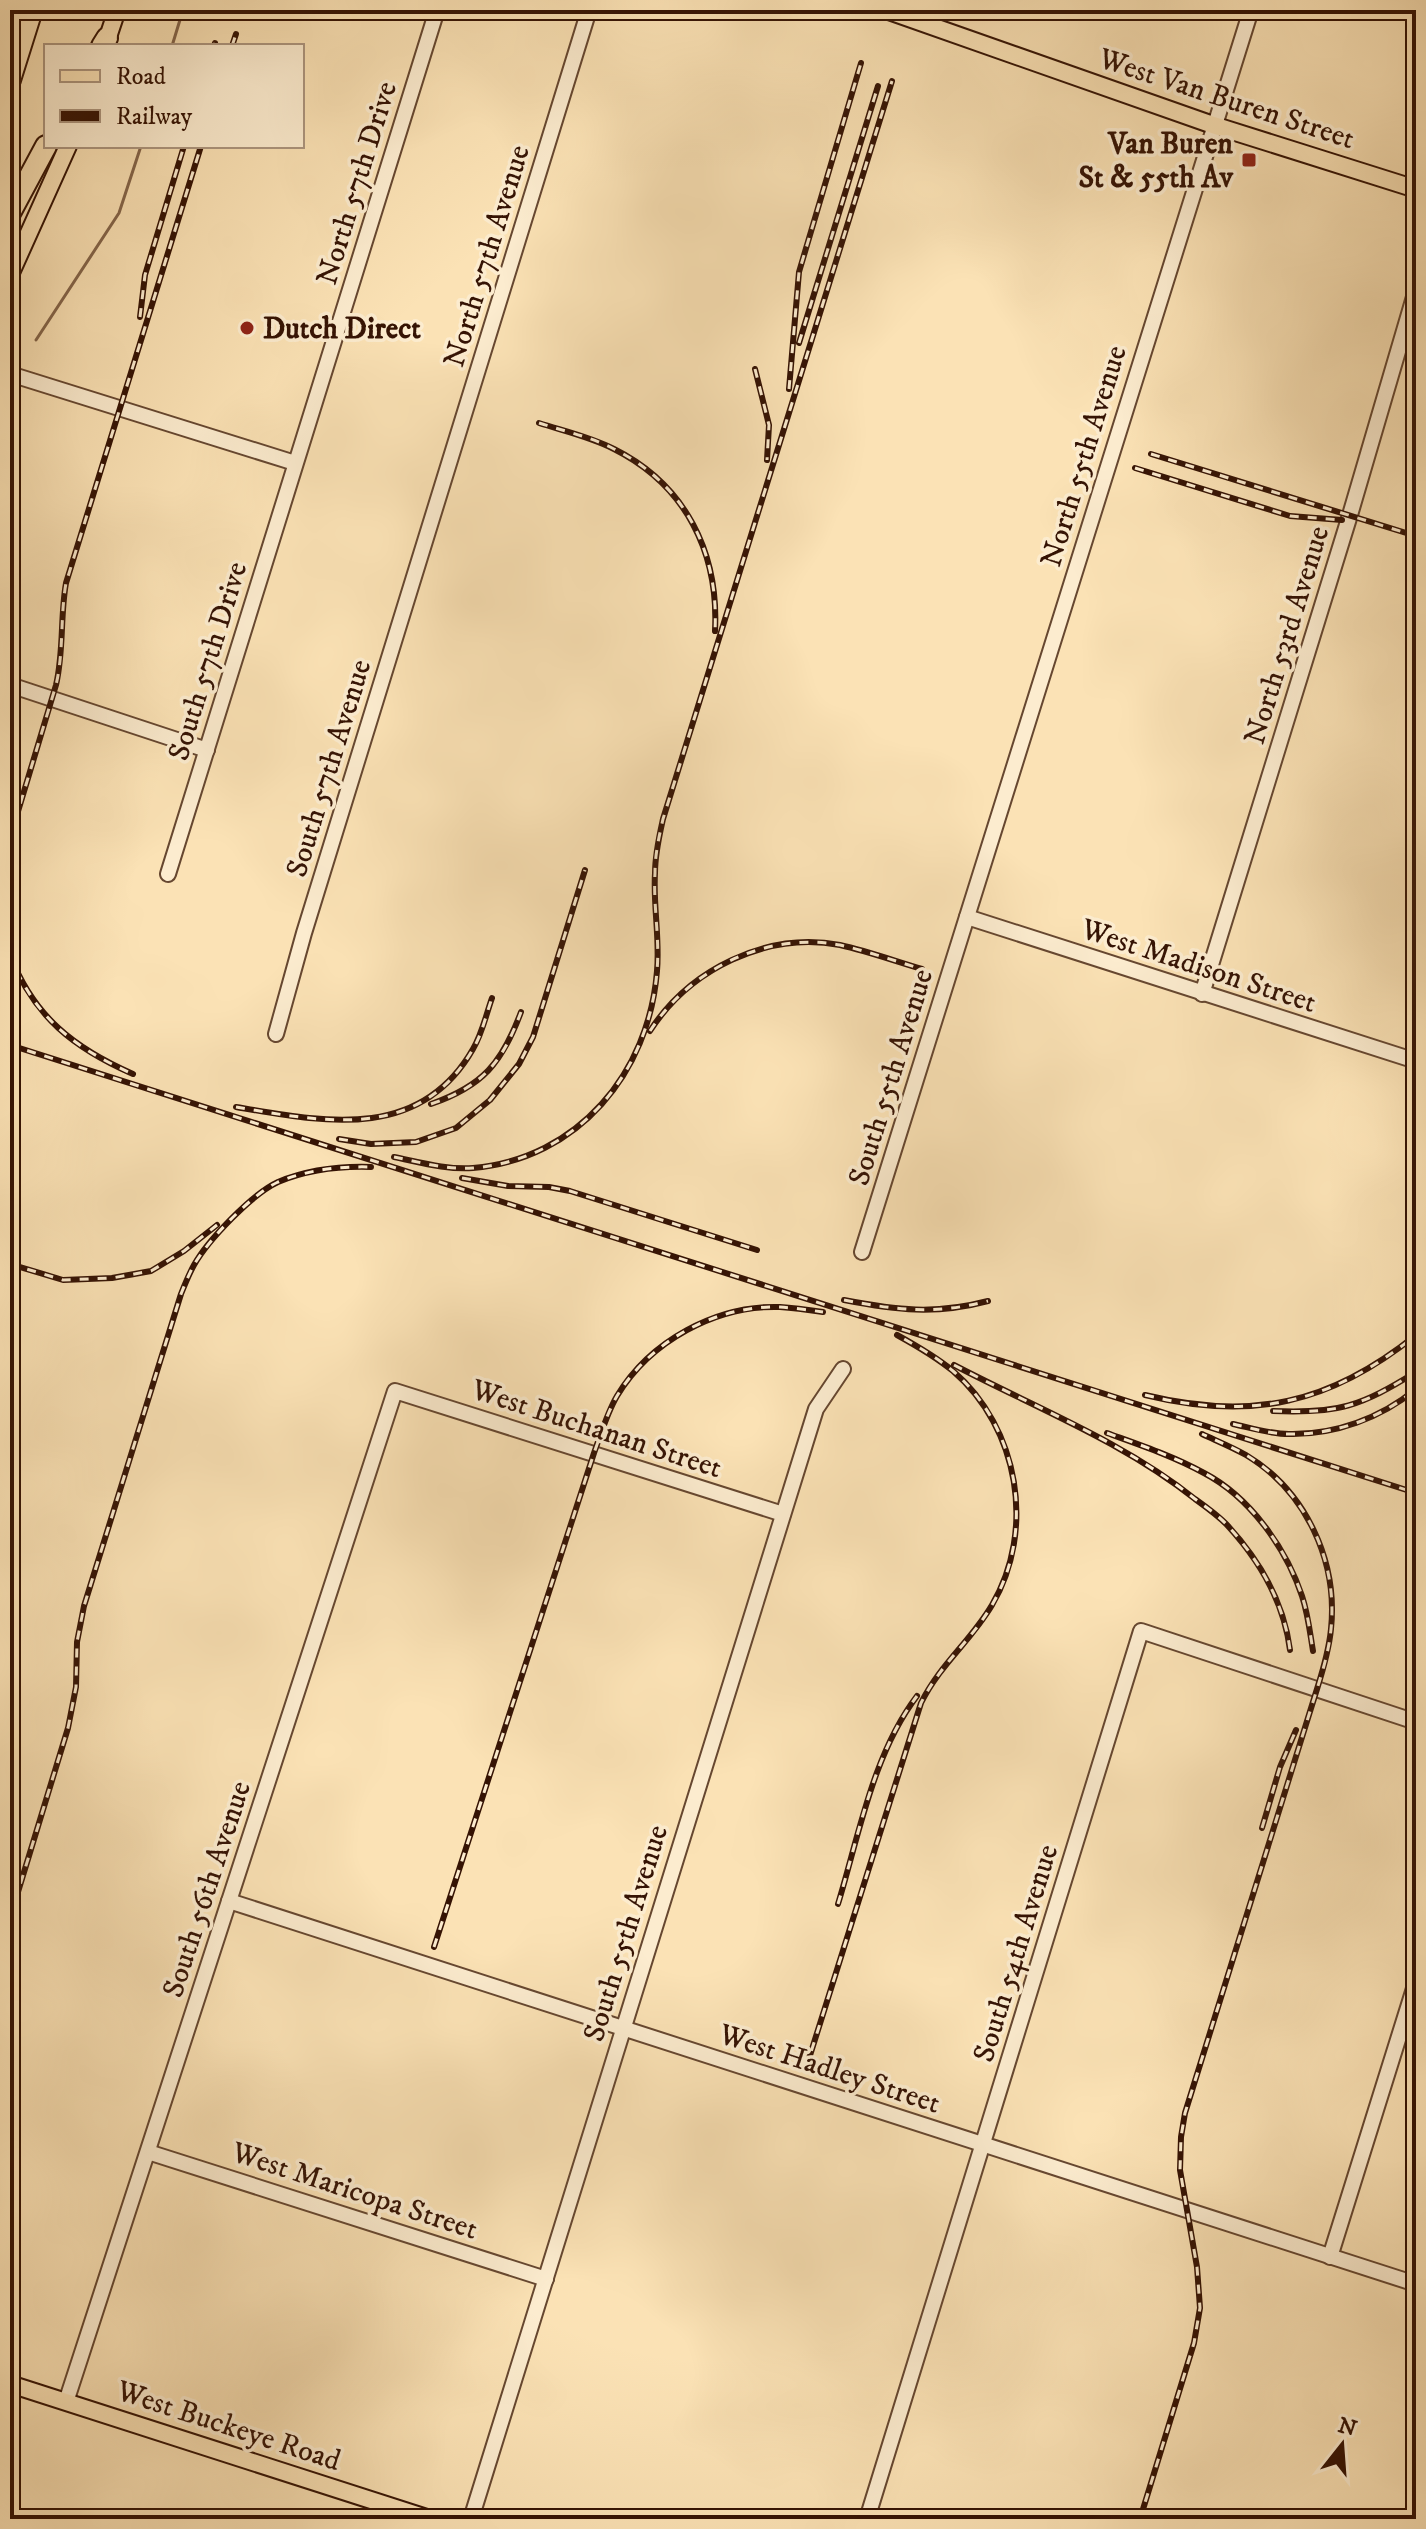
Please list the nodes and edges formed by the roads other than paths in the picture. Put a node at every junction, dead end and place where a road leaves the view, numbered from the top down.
1 (32, 10) edge
2 (117, 10) edge
3 (437, 10) edge
4 (589, 10) edge
5 (886, 10) edge
6 (1251, 10) edge
7 (105, 43) edge
8 (10, 80) edge
9 (1213, 125) junction
10 (45, 148) edge
11 (67, 148) edge
12 (1416, 189) edge
13 (10, 213) edge
14 (10, 275) edge
15 (1416, 290) edge
16 (10, 374) edge
17 (295, 463) junction
18 (432, 518) joint
19 (10, 685) edge
20 (207, 750) junction
21 (168, 874) dead end
22 (967, 917) junction
23 (1202, 994) junction
24 (276, 1034) dead end
25 (1416, 1061) edge
26 (862, 1252) dead end
27 (843, 1369) dead end
28 (395, 1391) joint
29 (783, 1514) junction
30 (1416, 1722) edge
31 (229, 1901) junction
32 (1416, 1982) edge
33 (622, 2029) junction
34 (984, 2145) junction
35 (148, 2152) junction
36 (1330, 2257) junction
37 (546, 2279) junction
38 (1416, 2284) edge
39 (10, 2384) edge
40 (66, 2402) junction
41 (430, 2519) edge
42 (471, 2519) edge
43 (867, 2519) edge

1 - 8 highway
2 - 7 main road
3 - 17 street, North 57th Drive
4 - 18 street, North 57th Avenue
5 - 9 main road, West Van Buren Street
6 - 9 street, North 55th Avenue
9 - 12 main road, West Van Buren Street
9 - 22 street, North 55th Avenue
10 - 13 highway
11 - 14 main road
15 - 23 street, North 53rd Avenue
16 - 17 street
17 - 20 street, South 57th Drive
18 - 24 street, South 57th Avenue
19 - 20 street
20 - 21 street, South 57th Drive
22 - 23 street, West Madison Street
22 - 26 street, South 55th Avenue
23 - 25 street, West Madison Street
27 - 29 street, South 55th Avenue
28 - 29 street, West Buchanan Street
28 - 31 street, South 56th Avenue
29 - 33 street, South 55th Avenue
30 - 34 street, South 54th Avenue
31 - 33 street, West Hadley Street
31 - 35 street, South 56th Avenue
32 - 36 street
33 - 34 street, West Hadley Street
33 - 37 street, South 55th Avenue
34 - 36 street, West Hadley Street
34 - 43 street, South 54th Avenue
35 - 37 street, West Maricopa Street
35 - 40 street, South 56th Avenue
36 - 38 street, West Hadley Street
37 - 42 street, South 55th Avenue
39 - 40 main road, West Buckeye Road
40 - 41 main road, West Buckeye Road

